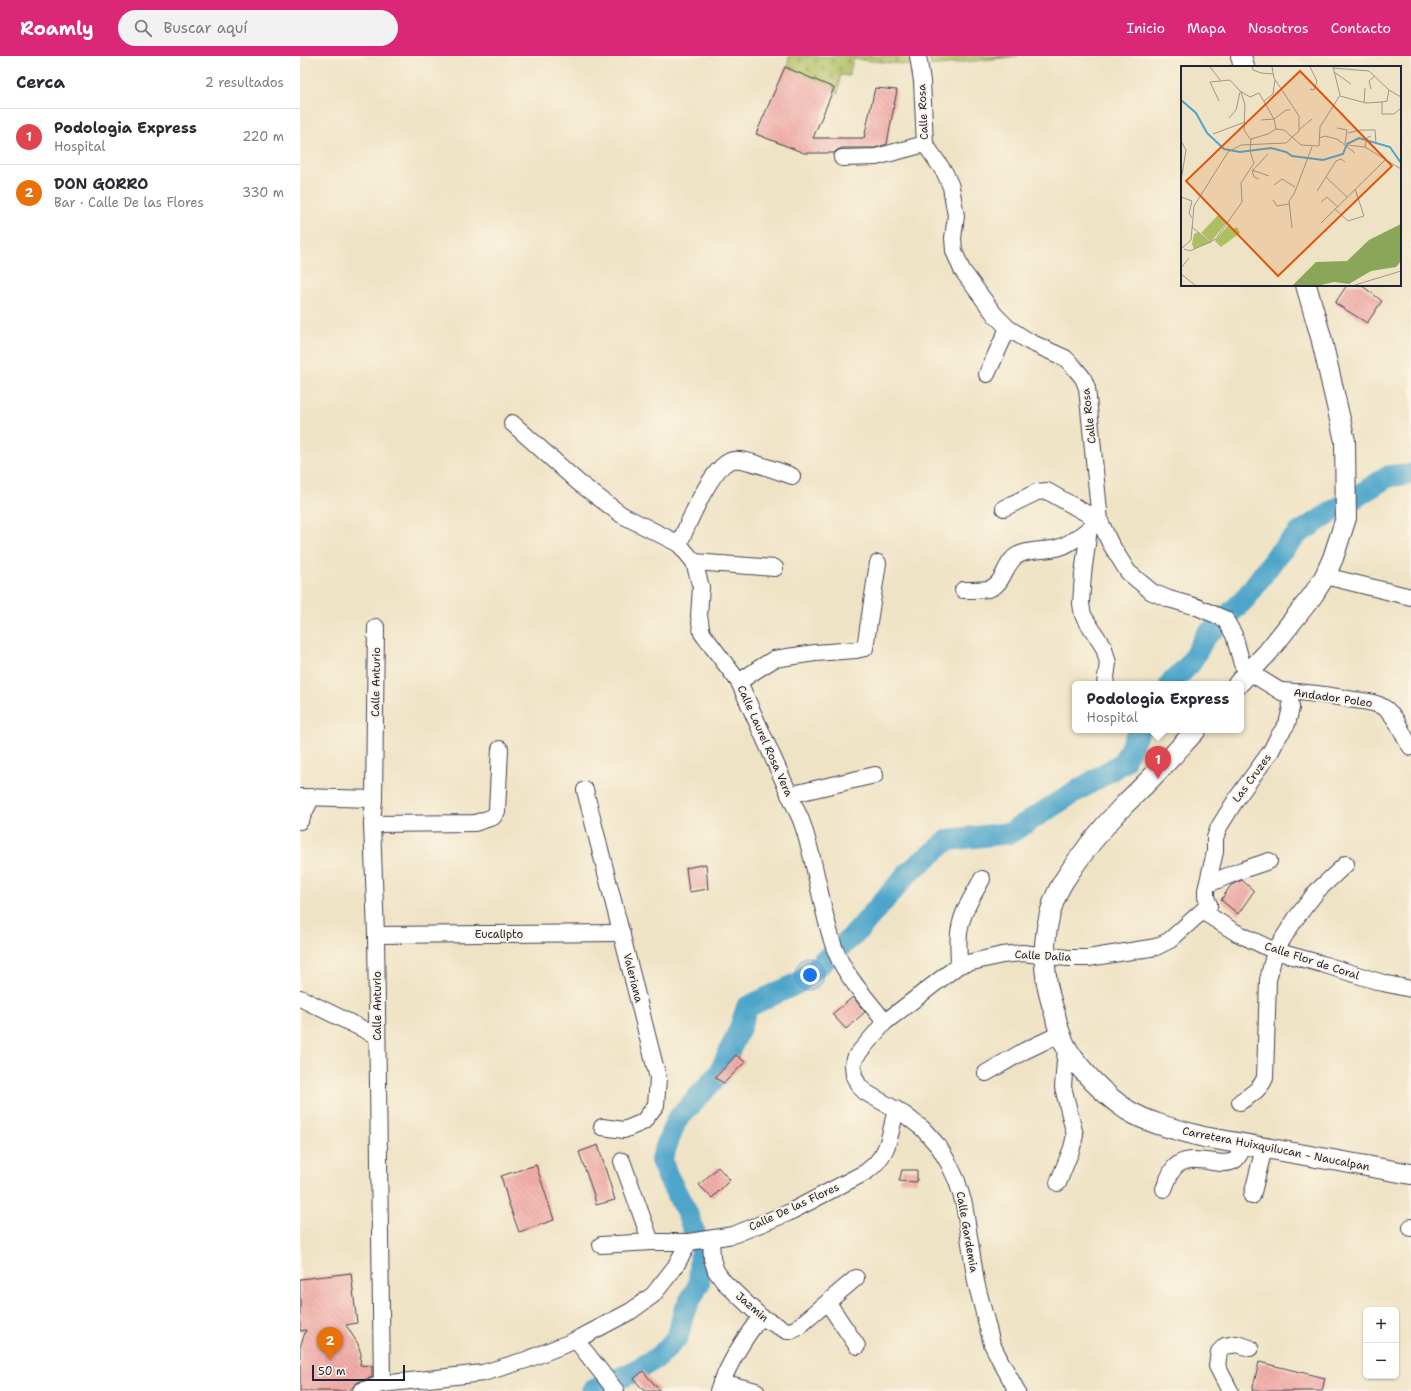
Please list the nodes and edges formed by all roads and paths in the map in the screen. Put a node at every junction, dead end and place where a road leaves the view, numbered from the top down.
1 (918, 56) edge
2 (1241, 56) edge
3 (1244, 66) edge
4 (925, 144) junction
5 (842, 158) dead end
6 (1306, 286) edge
7 (1008, 328) junction
8 (986, 374) dead end
9 (512, 423) dead end
10 (792, 476) dead end
11 (1004, 508) dead end
12 (1094, 525) junction
13 (678, 544) junction
14 (694, 562) junction
15 (878, 563) dead end
16 (776, 568) dead end
17 (1324, 576) junction
18 (963, 590) dead end
19 (1411, 597) edge
20 (376, 627) dead end
21 (1244, 678) edge
22 (1105, 681) edge
23 (739, 682) junction
24 (1280, 691) junction
25 (1193, 733) edge
26 (1411, 746) edge
27 (500, 749) dead end
28 (875, 776) dead end
29 (585, 790) dead end
30 (789, 795) junction
31 (306, 797) edge
32 (374, 799) junction
33 (300, 821) edge
34 (372, 824) junction
35 (1269, 861) dead end
36 (1346, 864) dead end
37 (982, 879) dead end
38 (1208, 884) junction
39 (1209, 905) junction
40 (622, 933) junction
41 (376, 935) junction
42 (1275, 951) junction
43 (1045, 955) junction
44 (959, 965) junction
45 (1411, 989) edge
46 (300, 998) edge
47 (885, 1022) junction
48 (377, 1036) junction
49 (1063, 1040) junction
50 (986, 1073) dead end
51 (859, 1086) joint
52 (1240, 1102) dead end
53 (896, 1109) junction
54 (602, 1128) dead end
55 (1254, 1146) junction
56 (622, 1161) dead end
57 (1411, 1174) edge
58 (1058, 1183) dead end
59 (1164, 1189) dead end
60 (1252, 1196) dead end
61 (710, 1239) junction
62 (651, 1242) junction
63 (690, 1242) junction
64 (601, 1245) dead end
65 (856, 1278) dead end
66 (828, 1303) junction
67 (761, 1317) junction
68 (576, 1340) junction
69 (857, 1346) dead end
70 (1250, 1348) dead end
71 (382, 1384) junction
72 (719, 1387) edge
73 (361, 1391) edge
74 (616, 1391) edge
75 (756, 1391) edge
76 (1017, 1391) edge
77 (1230, 1391) edge

1 - 4 street, Calle Rosa
2 - 3 main road
4 - 5 street
4 - 7 street, Calle Rosa
6 - 17 main road
7 - 8 street
7 - 12 street, Calle Rosa
9 - 13 street, Calle Laurel Rosa Vera
10 - 13 street
11 - 12 street
12 - 18 street
12 - 21 street, Calle Rosa
12 - 22 street
13 - 14 street, Calle Laurel Rosa Vera
14 - 16 street
14 - 23 street, Calle Laurel Rosa Vera
15 - 23 street
17 - 19 street
17 - 21 main road
20 - 32 street, Calle Anturio
21 - 24 street, Las Cruzes
23 - 30 street, Calle Laurel Rosa Vera
24 - 26 street, Andador Poleo
24 - 38 street, Las Cruzes
25 - 43 main road, Carretera Huixquilucan - Naucalpan
27 - 34 street
28 - 30 street
29 - 40 street, Valeriana
30 - 47 street, Calle Laurel Rosa Vera
31 - 32 street
31 - 33 street
32 - 34 street, Calle Anturio
34 - 41 street, Calle Anturio
35 - 38 street
36 - 42 street
37 - 44 street
38 - 39 street, Las Cruzes
39 - 42 street, Calle Flor de Coral
39 - 43 street, Calle Dalia
40 - 41 street, Eucalipto
40 - 54 street, Valeriana
41 - 48 street, Calle Anturio
42 - 45 street, Calle Flor de Coral
42 - 52 street
43 - 44 street, Calle Dalia
43 - 49 main road, Carretera Huixquilucan - Naucalpan
44 - 47 street, Calle Dalia
46 - 48 street
47 - 51 street, Calle Dalia
48 - 71 street, Calle Anturio
49 - 50 street
49 - 55 main road, Carretera Huixquilucan - Naucalpan
49 - 58 street
51 - 53 street, Calle Gardemia
53 - 61 street, Calle De las Flores
53 - 76 street, Calle Gardemia
55 - 57 main road, Carretera Huixquilucan - Naucalpan
55 - 59 street
55 - 60 street
56 - 62 street
61 - 63 street, Calle De las Flores
61 - 67 street, Jazmin
62 - 63 street, Calle De las Flores
62 - 64 street, Calle De las Flores
63 - 68 street
65 - 66 street, Jazmin
66 - 67 street, Jazmin
66 - 69 street
67 - 72 street
68 - 71 street
68 - 74 street
70 - 77 street
71 - 73 street
72 - 75 street

